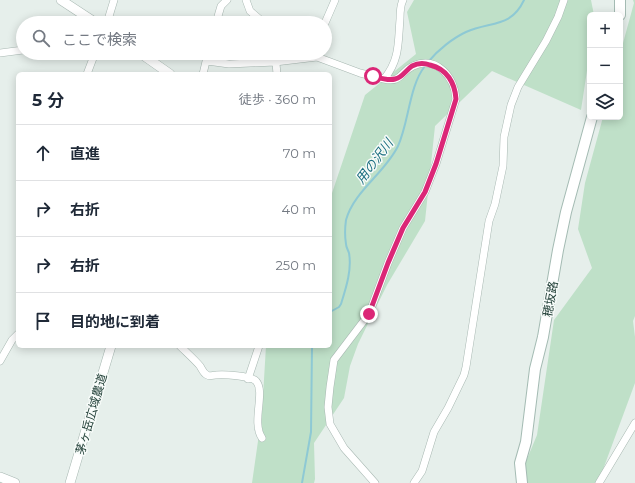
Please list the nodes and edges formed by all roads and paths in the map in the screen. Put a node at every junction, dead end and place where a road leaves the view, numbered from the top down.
1 (61, 0) edge
2 (114, 0) edge
3 (228, 0) edge
4 (246, 0) edge
5 (335, 0) edge
6 (403, 0) edge
7 (564, 0) edge
8 (620, 0) edge
9 (620, 12) edge
10 (85, 16) edge
11 (109, 16) edge
12 (218, 16) edge
13 (256, 16) edge
14 (328, 16) edge
15 (16, 51) edge
16 (0, 53) edge
17 (92, 60) edge
18 (150, 60) edge
19 (287, 60) edge
20 (330, 60) edge
21 (206, 61) joint
22 (275, 62) junction
23 (88, 72) edge
24 (167, 72) edge
25 (203, 72) edge
26 (277, 72) edge
27 (384, 79) junction
28 (591, 120) edge
29 (16, 336) edge
30 (110, 348) edge
31 (182, 348) edge
32 (258, 348) edge
33 (0, 361) edge
34 (248, 379) junction
35 (635, 423) edge
36 (262, 438) dead end
37 (0, 477) edge
38 (15, 483) edge
39 (70, 483) edge
40 (375, 483) edge
41 (414, 483) edge
42 (522, 483) edge
43 (599, 483) edge

1 - 10 street
2 - 11 street
3 - 12 street
4 - 13 street
5 - 14 street
6 - 27 street
7 - 41 street
8 - 9 main road
15 - 16 street
17 - 23 street
18 - 24 street
19 - 22 street
20 - 27 street
21 - 22 street
21 - 25 street
22 - 26 street
27 - 40 street
28 - 42 main road, 穂坂路
29 - 33 street
30 - 39 street, 茅ヶ岳広域農道
31 - 34 street
32 - 34 street
34 - 36 street
35 - 43 street
37 - 38 street

